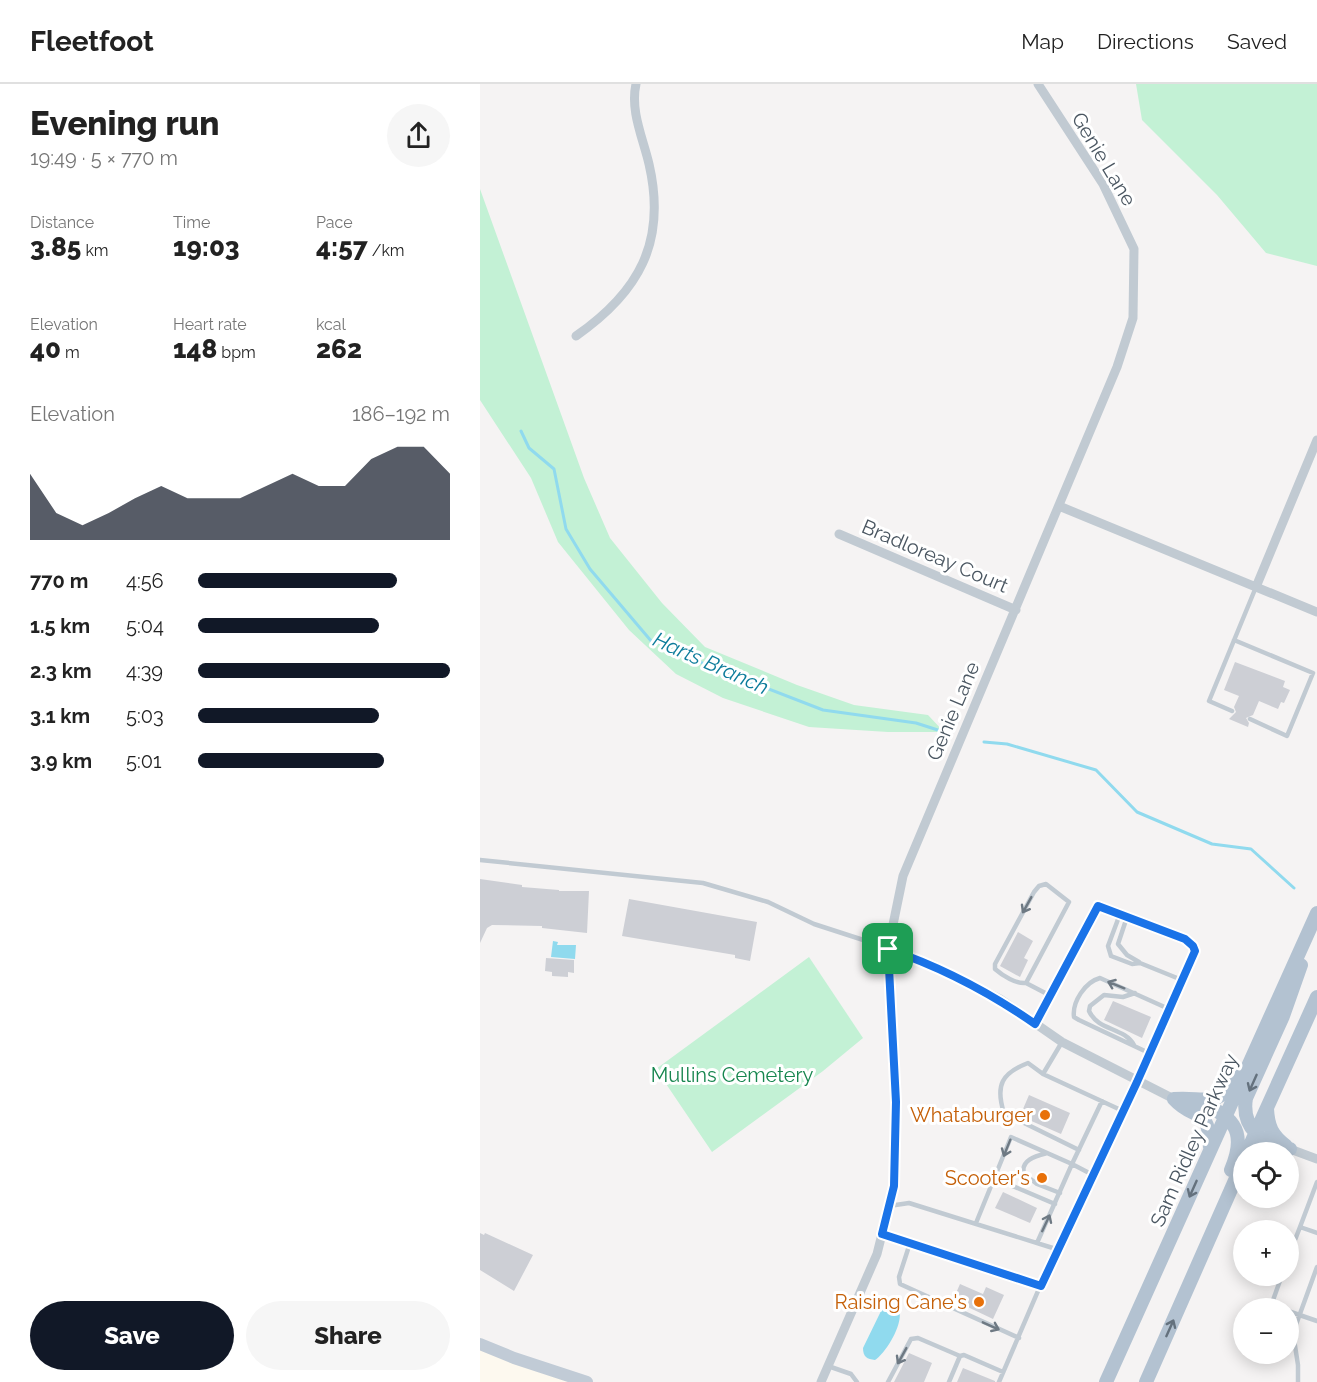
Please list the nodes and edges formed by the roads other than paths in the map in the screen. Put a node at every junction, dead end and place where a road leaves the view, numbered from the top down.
1 (636, 84) edge
2 (1038, 84) edge
3 (576, 336) dead end
4 (1317, 440) edge
5 (1059, 506) junction
6 (839, 534) dead end
7 (1256, 587) junction
8 (1016, 610) junction
9 (1317, 612) edge
10 (1234, 640) junction
11 (1232, 711) dead end
12 (1250, 719) dead end
13 (480, 860) edge
14 (1120, 914) junction
15 (1317, 914) edge
16 (1127, 917) junction
17 (888, 949) junction
18 (1300, 951) junction
19 (1140, 963) junction
20 (1182, 980) junction
21 (1026, 983) junction
22 (1135, 993) junction
23 (1052, 996) junction
24 (1317, 997) edge
25 (1169, 1009) junction
26 (1035, 1024) junction
27 (1062, 1042) junction
28 (1134, 1046) junction
29 (1149, 1053) junction
30 (1043, 1074) junction
31 (1137, 1082) junction
32 (1174, 1099) junction
33 (1195, 1100) junction
34 (1102, 1101) junction
35 (1267, 1107) junction
36 (1123, 1111) junction
37 (1226, 1116) junction
38 (1256, 1131) junction
39 (1251, 1142) edge
40 (1266, 1142) edge
41 (1282, 1142) edge
42 (1079, 1150) junction
43 (1210, 1152) junction
44 (1299, 1152) edge
45 (1047, 1153) junction
46 (1317, 1159) edge
47 (1072, 1164) junction
48 (1093, 1175) junction
49 (994, 1178) junction
50 (1317, 1182) edge
51 (1233, 1185) edge
52 (1060, 1193) junction
53 (1314, 1198) edge
54 (1055, 1204) junction
55 (889, 1206) junction
56 (976, 1223) junction
57 (1300, 1227) joint
58 (1317, 1233) edge
59 (882, 1234) junction
60 (910, 1243) junction
61 (1037, 1243) junction
62 (1056, 1249) junction
63 (1317, 1267) edge
64 (1041, 1286) junction
65 (1186, 1290) junction
66 (1299, 1315) joint
67 (1317, 1321) edge
68 (1018, 1338) junction
69 (480, 1344) edge
70 (960, 1356) junction
71 (1298, 1364) edge
72 (828, 1366) junction
73 (1003, 1372) junction
74 (953, 1373) junction
75 (959, 1376) dead end
76 (587, 1382) edge
77 (821, 1382) edge
78 (857, 1382) edge
79 (888, 1382) edge
80 (949, 1382) edge
81 (999, 1382) edge
82 (1106, 1382) edge
83 (1146, 1382) edge
84 (1298, 1382) edge

1 - 3 street
2 - 5 street, Genie Lane
4 - 7 street
5 - 7 street
5 - 8 street, Genie Lane
6 - 8 street, Bradloreay Court
7 - 9 street
7 - 10 lane
8 - 17 street, Genie Lane
10 - 11 lane
10 - 12 lane
13 - 17 lane
14 - 16 lane
14 - 19 lane
14 - 23 lane
15 - 18 main road, Sam Ridley Parkway
16 - 19 lane
16 - 20 lane
17 - 26 street
17 - 55 street, Genie Lane
18 - 33 main road
18 - 37 main road, Sam Ridley Parkway
18 -> 38 main road
19 - 20 lane
20 - 25 lane
21 -> 21 lane
21 - 23 lane
22 - 25 lane
22 - 28 lane
22 -> 28 lane
23 - 26 lane
24 - 35 main road
25 - 29 lane
26 - 27 street
27 - 30 lane
27 - 31 street
28 - 29 lane
29 - 31 lane
30 - 34 lane
30 - 42 lane
31 - 32 street
31 - 36 lane
32 - 33 main road
32 - 43 main road
33 - 37 main road
34 - 36 lane
34 - 42 lane
35 - 38 main road
35 - 41 main road
36 - 48 lane
37 - 43 main road, Sam Ridley Parkway
37 - 65 main road
38 - 39 main road
38 - 40 main road
42 - 47 lane
43 -> 82 main road, Sam Ridley Parkway
44 - 46 street
45 - 47 lane
45 -> 49 lane
45 - 52 lane
47 - 48 lane
47 - 52 lane
48 - 62 lane
49 - 54 lane
49 - 56 lane
50 - 53 lane
51 - 65 main road
52 - 54 lane
53 - 57 lane
61 -> 54 lane
55 - 56 lane
55 - 59 street, Genie Lane
56 - 61 lane
57 - 58 lane
59 - 60 lane
59 - 72 street, Genie Lane
60 - 64 lane
60 -> 68 lane
61 - 62 lane
62 - 64 lane
63 - 66 lane
64 - 68 lane
83 -> 65 main road
66 - 67 lane
68 - 73 lane
69 - 76 main road
70 - 73 lane
70 - 74 lane
70 -> 79 lane
71 - 84 lane
72 - 77 street, Genie Lane
72 - 78 lane
73 - 81 lane
74 - 75 lane
74 - 80 lane

